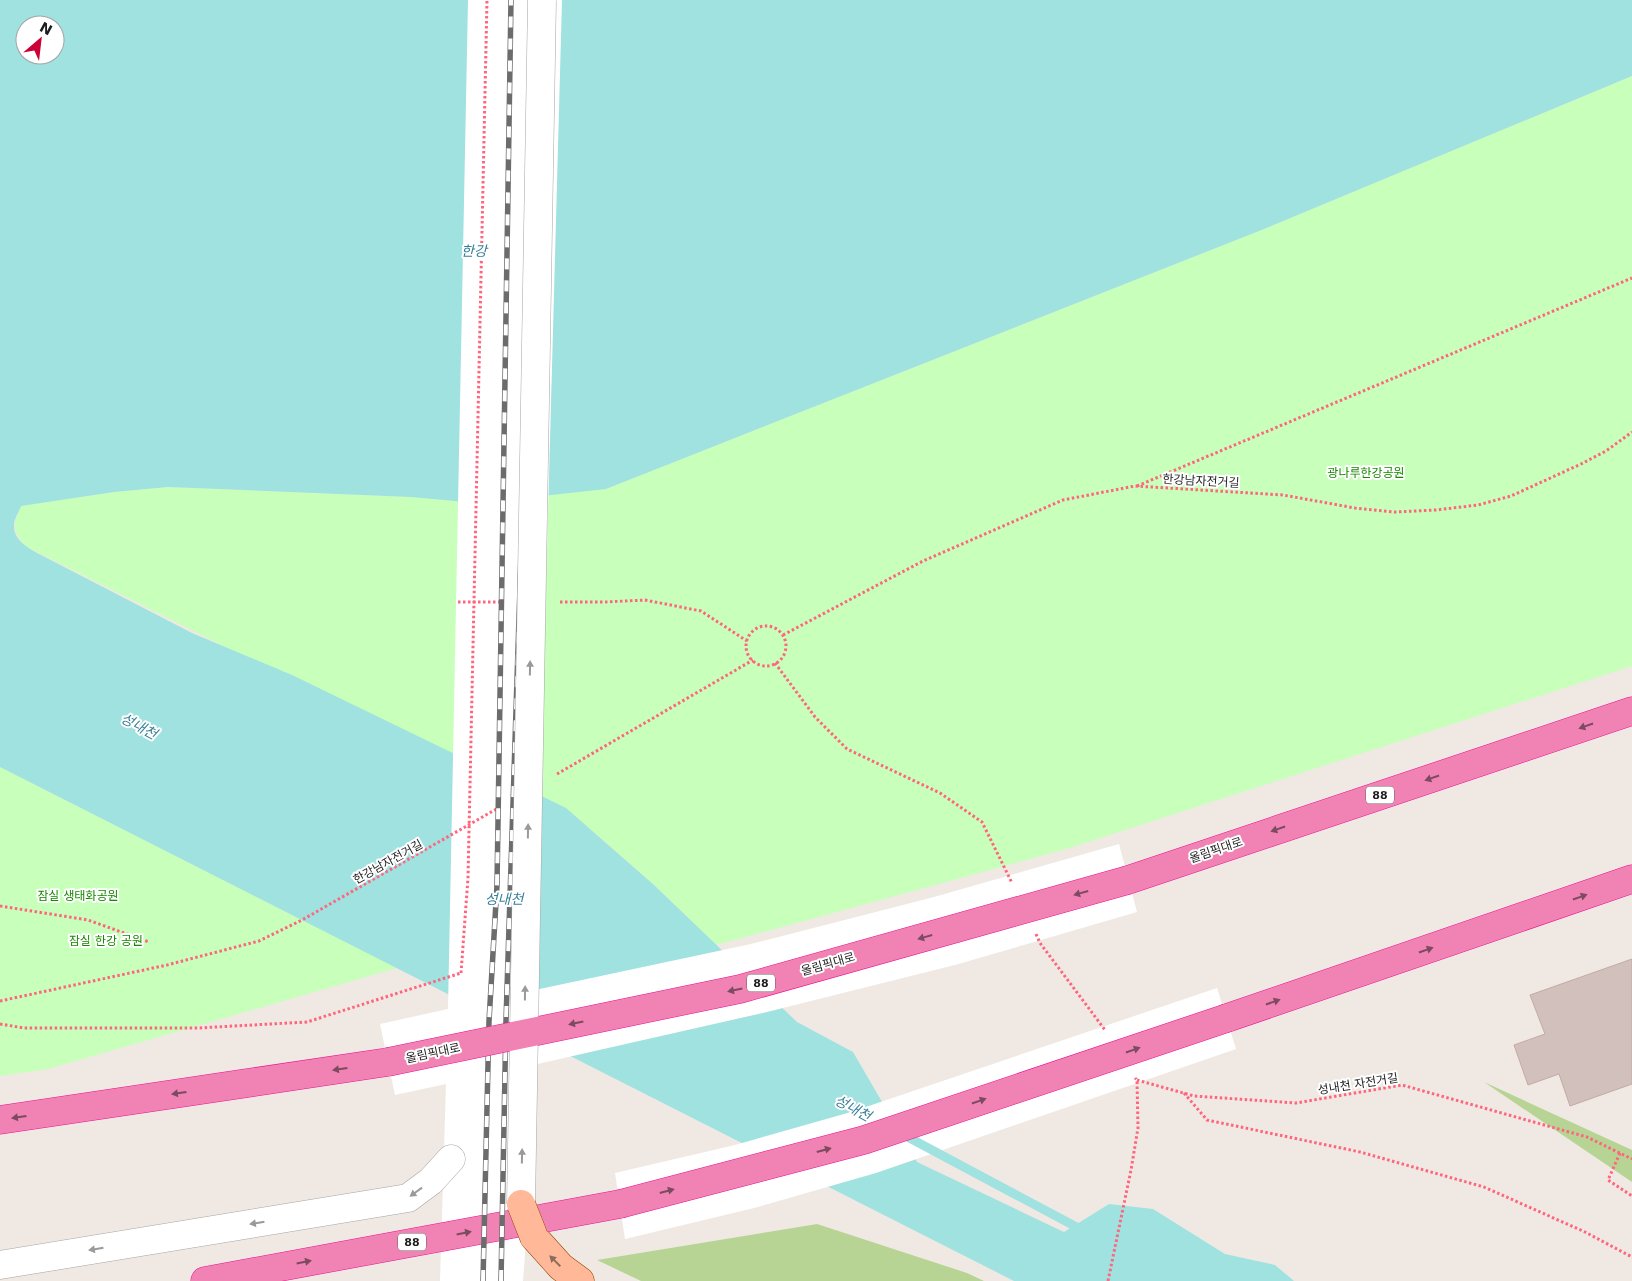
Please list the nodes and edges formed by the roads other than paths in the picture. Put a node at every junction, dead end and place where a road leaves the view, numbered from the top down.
1 (542, 0) edge
2 (1632, 711) edge
3 (1632, 879) edge
4 (0, 1120) edge
5 (451, 1160) dead end
6 (521, 1204) joint
7 (0, 1264) edge
8 (205, 1281) edge
9 (580, 1281) edge

6 -> 1 street, bridge
2 -> 4 highway, 올림픽대로 / 88, bridge
8 -> 3 highway, 88, bridge
5 -> 7 street
9 -> 6 main road, bridge

